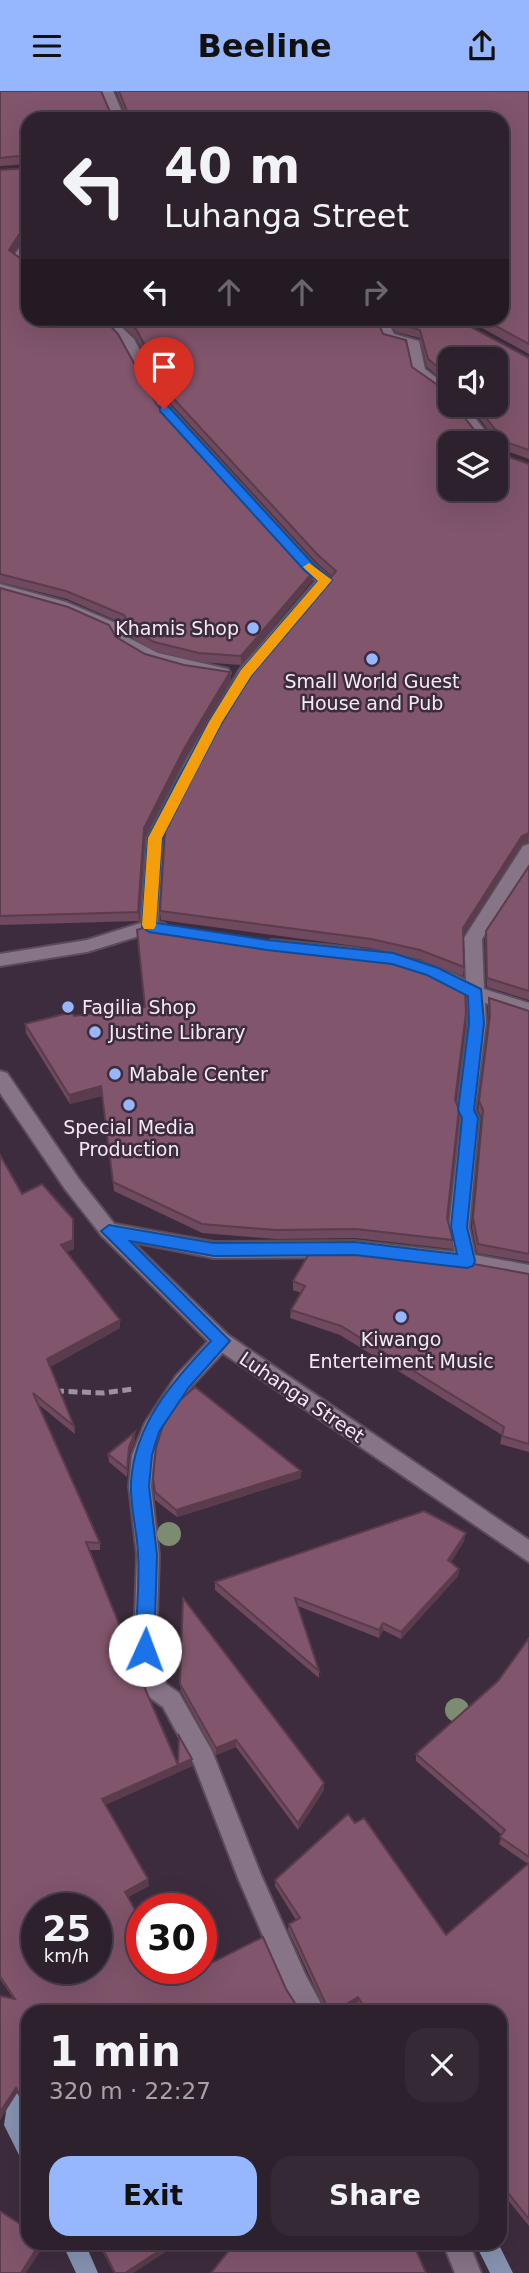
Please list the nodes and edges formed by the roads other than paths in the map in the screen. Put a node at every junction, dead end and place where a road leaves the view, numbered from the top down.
1 (107, 91) edge
2 (115, 112) edge
3 (113, 326) edge
4 (386, 326) edge
5 (438, 384) edge
6 (467, 417) edge
7 (478, 431) edge
8 (0, 589) edge
9 (246, 673) junction
10 (529, 850) edge
11 (149, 927) junction
12 (175, 931) edge
13 (254, 943) edge
14 (0, 960) edge
15 (476, 993) junction
16 (529, 1010) edge
17 (0, 1078) edge
18 (109, 1231) junction
19 (467, 1261) junction
20 (529, 1273) edge
21 (222, 1341) junction
22 (529, 1552) edge
23 (309, 2005) edge
24 (459, 2250) edge
25 (468, 2273) edge

1 - 2 street
3 - 9 street
4 - 5 street
6 - 7 street
8 - 9 street
9 - 11 street
10 - 15 street
11 - 12 street
11 - 14 street
13 - 15 street
15 - 16 street
15 - 19 street
17 - 18 street, Luhanga Street
18 - 19 street
18 - 21 street, Luhanga Street
19 - 20 street
21 - 22 street, Luhanga Street
21 - 23 street
24 - 25 street

